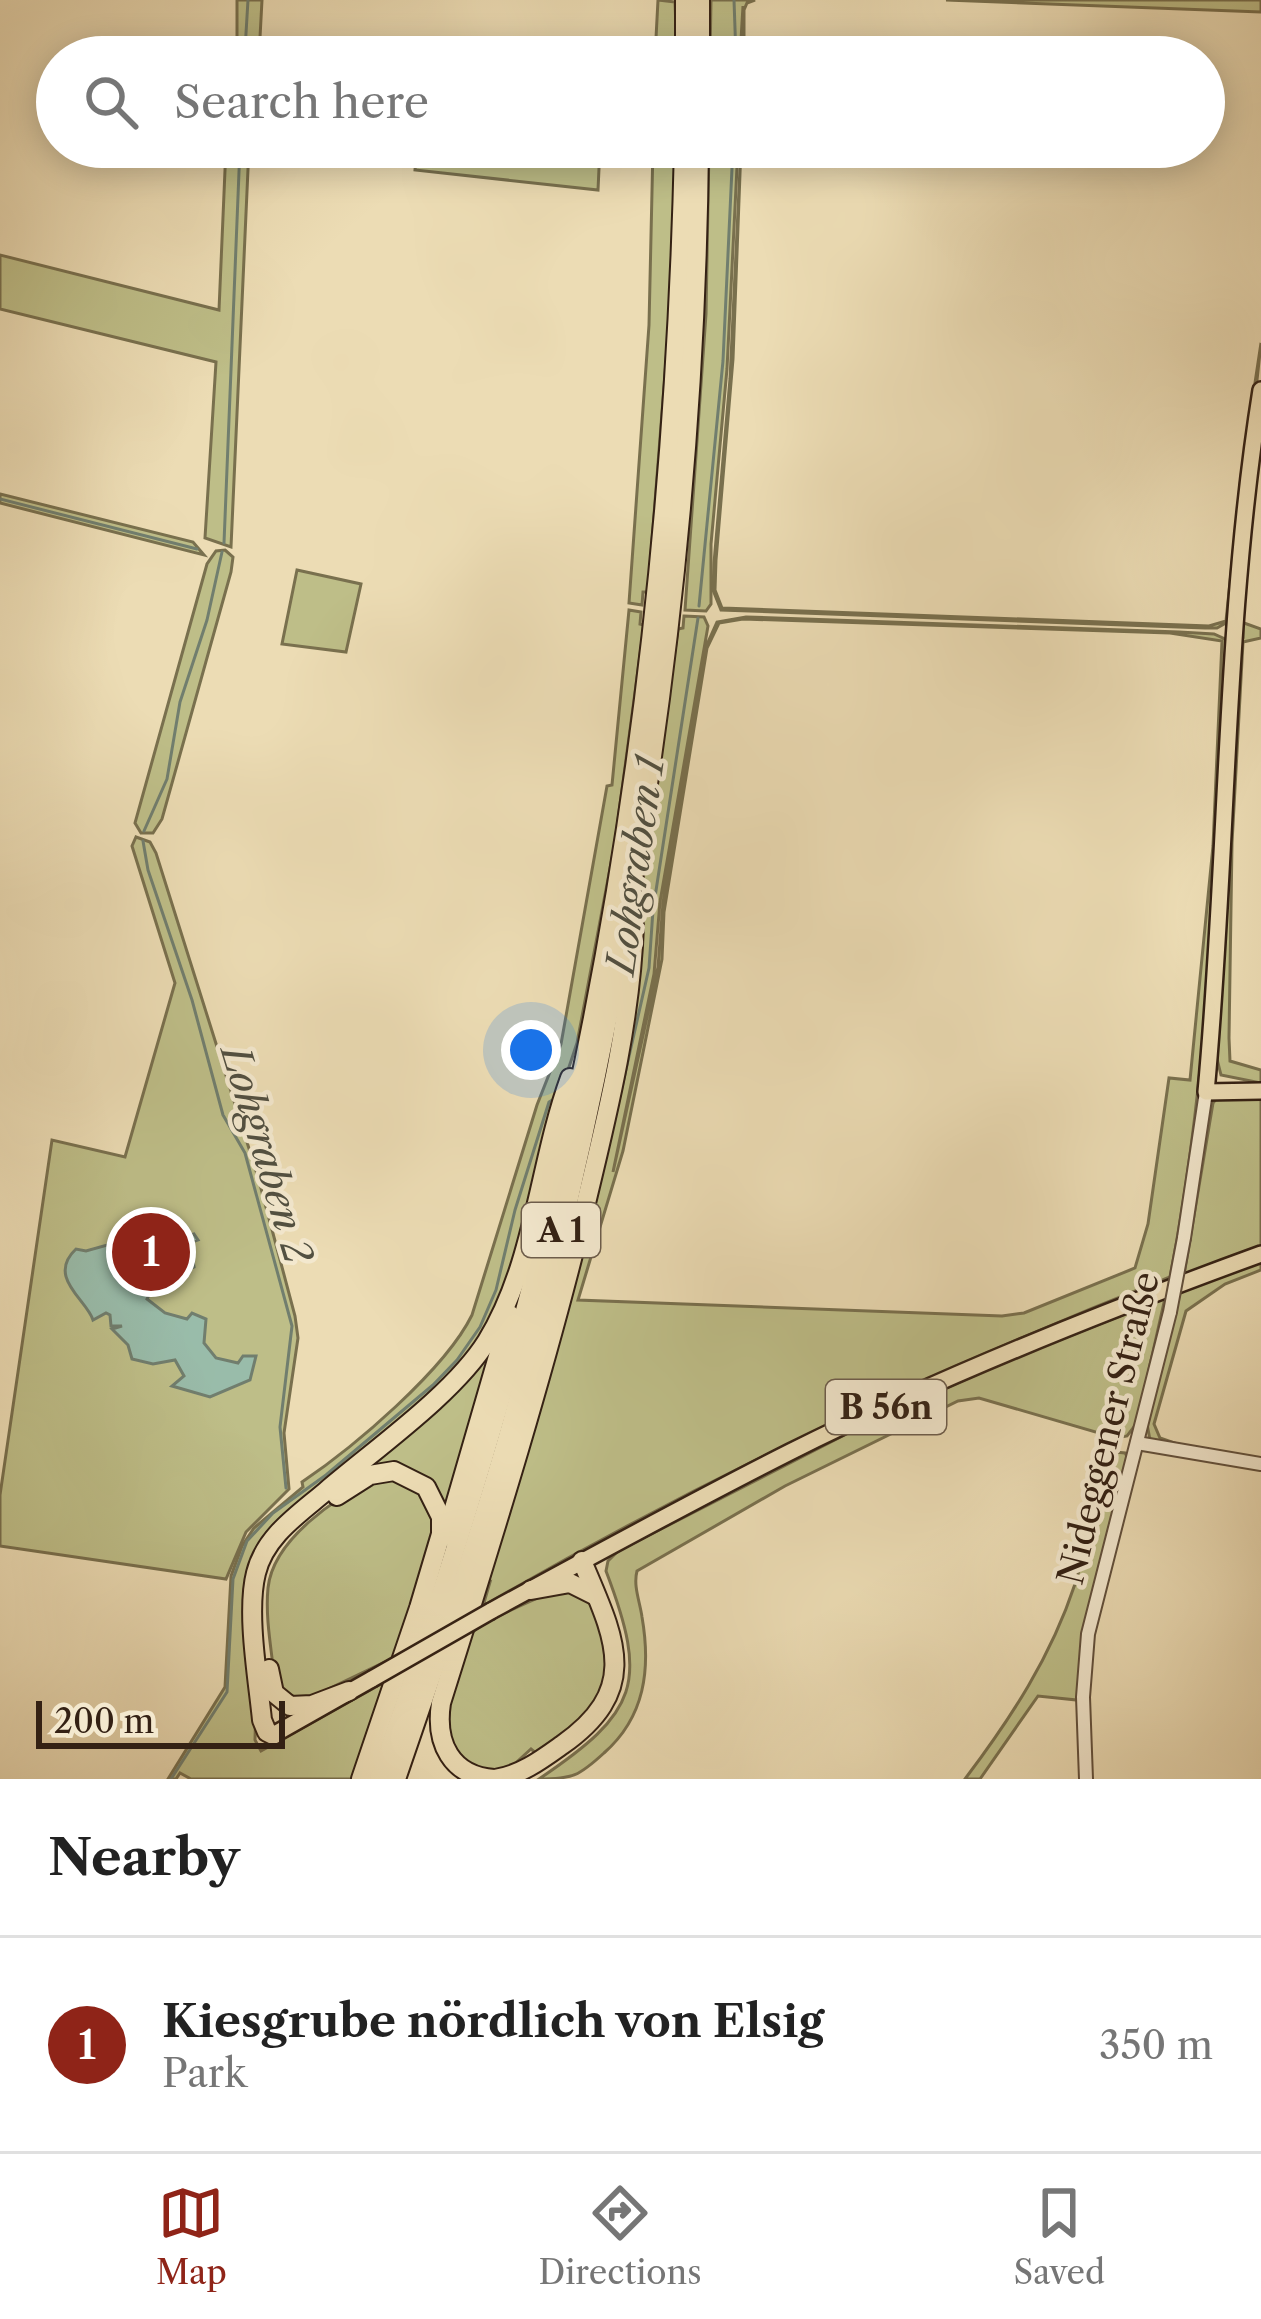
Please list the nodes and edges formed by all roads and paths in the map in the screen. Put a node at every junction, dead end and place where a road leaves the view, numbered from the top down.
1 (693, 1) edge
2 (688, 36) edge
3 (697, 36) edge
4 (683, 168) edge
5 (698, 168) edge
6 (1261, 390) edge
7 (664, 593) junction
8 (661, 627) junction
9 (635, 866) junction
10 (588, 1029) junction
11 (1207, 1084) junction
12 (1261, 1089) edge
13 (523, 1250) junction
14 (1261, 1254) edge
15 (1137, 1443) junction
16 (1261, 1464) edge
17 (587, 1558) junction
18 (531, 1590) junction
19 (596, 1596) junction
20 (419, 1608) junction
21 (350, 1691) junction
22 (274, 1735) joint
23 (361, 1779) edge
24 (380, 1779) edge
25 (396, 1779) edge
26 (495, 1779) edge
27 (532, 1779) edge
28 (1086, 1779) edge

1 - 2 highway
1 - 3 highway
4 - 7 highway, A 1
5 - 7 highway, A 1
6 - 11 main road
7 - 8 highway, A 1
8 - 9 highway, A 1
8 - 10 highway, A 1
9 - 25 highway, A 1
9 - 26 highway
10 - 13 highway
10 - 24 highway, A 1
11 - 12 main road
11 - 15 street, Nideggener Straße, bridge
13 - 20 highway
13 - 22 highway
14 - 17 main road, B 56n
15 - 16 street
15 - 28 street, Nideggener Straße
17 - 18 main road, B 56n
17 - 19 highway
17 - 27 highway
18 - 19 highway
18 - 21 main road, B 56n, bridge
19 - 26 highway
20 - 21 highway
20 - 23 highway
21 - 22 main road, B 56n

